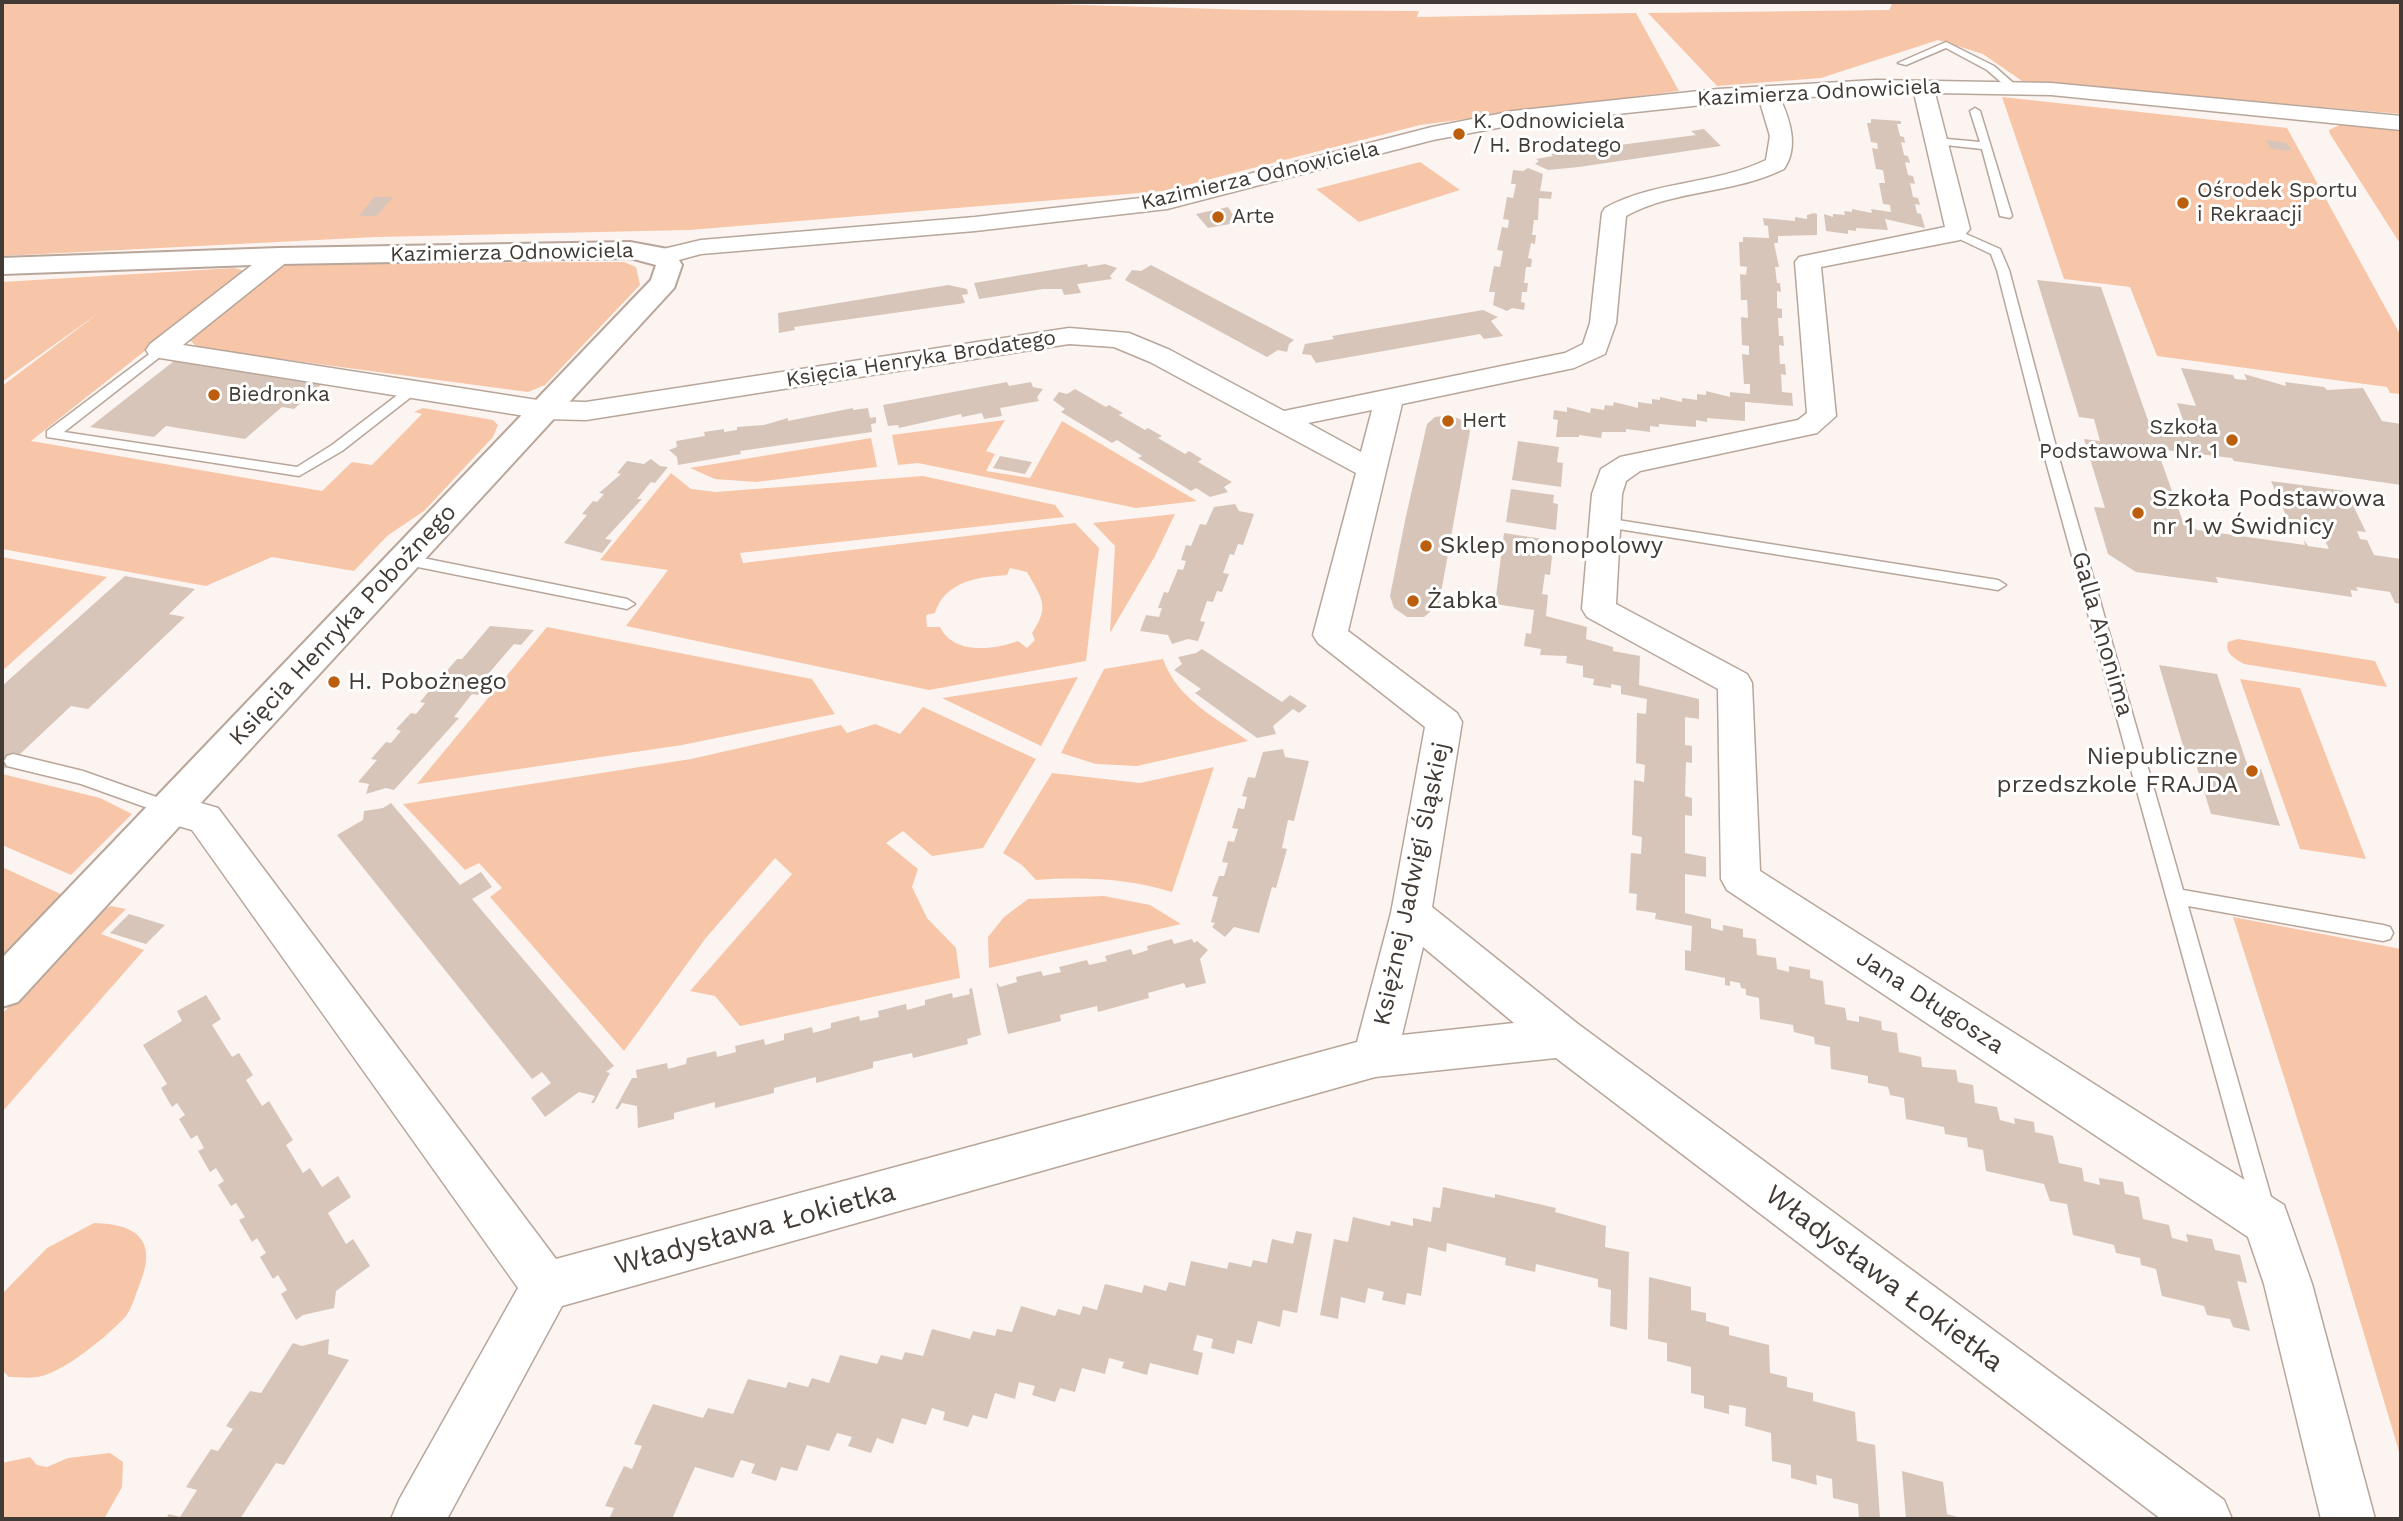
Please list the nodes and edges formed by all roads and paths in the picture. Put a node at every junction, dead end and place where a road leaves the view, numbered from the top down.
1 (1903, 63) dead end
2 (1923, 86) junction
3 (2014, 88) junction
4 (1767, 92) junction
5 (1975, 111) dead end
6 (2401, 123) edge
7 (1936, 141) junction
8 (1987, 146) junction
9 (2006, 216) dead end
10 (1954, 233) junction
11 (279, 256) junction
12 (664, 256) junction
13 (2, 266) edge
14 (160, 350) junction
15 (413, 390) junction
16 (1390, 396) junction
17 (544, 410) junction
18 (1282, 420) junction
19 (1371, 469) junction
20 (1605, 523) junction
21 (403, 559) junction
22 (1998, 585) dead end
23 (627, 604) dead end
24 (13, 761) dead end
25 (170, 809) junction
26 (2175, 895) junction
27 (1411, 913) junction
28 (2383, 933) dead end
29 (2, 988) edge
30 (1563, 1038) junction
31 (1376, 1057) junction
32 (2267, 1222) junction
33 (546, 1286) junction
34 (418, 1519) edge
35 (2205, 1519) edge
36 (2348, 1519) edge

1 - 3 lane
2 - 3 street, Kazimierza Odnowiciela
2 - 4 street, Kazimierza Odnowiciela
2 - 7 street
3 - 6 street, Kazimierza Odnowiciela
4 - 12 street, Kazimierza Odnowiciela
4 - 16 street
5 - 8 lane
7 - 8 lane
7 - 10 street
8 - 9 lane
10 - 20 street, Jana Długosza
10 - 26 lane, Galla Anonima
11 - 12 street, Kazimierza Odnowiciela
11 - 13 street, Kazimierza Odnowiciela
11 - 14 street
12 - 17 street, Księcia Henryka Pobożnego
14 - 15 street, Księcia Henryka Brodatego
14 - 15 lane
15 - 17 street, Księcia Henryka Brodatego
16 - 18 street
16 - 19 street, Księżnej Jadwigi Śląskiej
17 - 18 street, Księcia Henryka Brodatego
17 - 21 street, Księcia Henryka Pobożnego
18 - 19 street, Księcia Henryka Brodatego
19 - 27 street, Księżnej Jadwigi Śląskiej
20 - 22 lane
20 - 32 street, Jana Długosza
21 - 23 lane
21 - 25 street, Księcia Henryka Pobożnego
24 - 25 lane
25 - 29 street, Księcia Henryka Pobożnego
25 - 33 street
26 - 28 lane
26 - 32 lane, Galla Anonima
27 - 30 street, Władysława Łokietka
27 - 31 street, Księżnej Jadwigi Śląskiej
30 - 31 street, Władysława Łokietka
30 - 35 street, Władysława Łokietka
31 - 33 street, Władysława Łokietka
32 - 36 street
33 - 34 street

